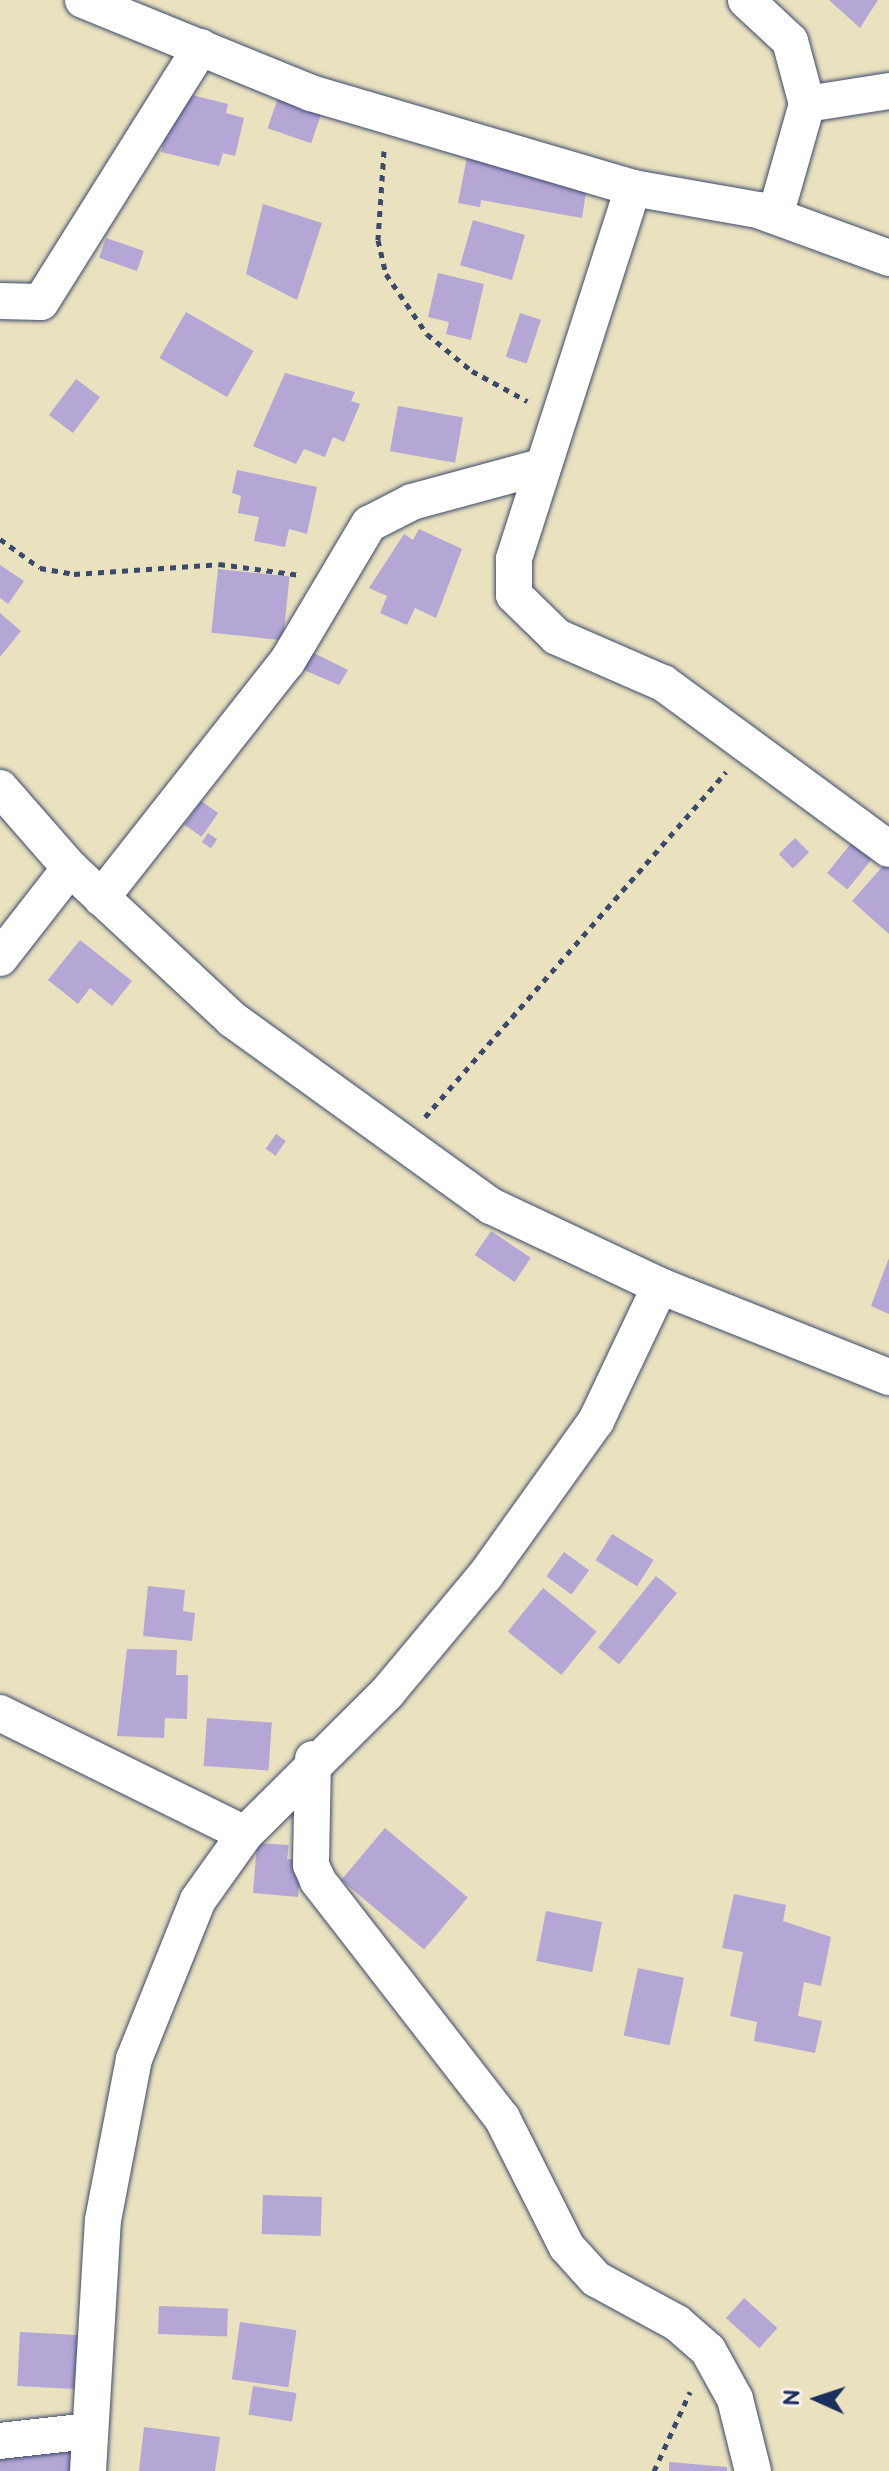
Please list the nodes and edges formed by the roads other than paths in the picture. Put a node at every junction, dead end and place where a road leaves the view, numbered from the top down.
1 (83, 0) edge
2 (753, 1) edge
3 (201, 47) junction
4 (889, 91) edge
5 (807, 104) junction
6 (633, 188) junction
7 (775, 216) junction
8 (889, 258) edge
9 (0, 301) edge
10 (541, 467) junction
11 (0, 788) edge
12 (889, 849) edge
13 (70, 868) junction
14 (101, 898) junction
15 (0, 958) edge
16 (660, 1286) junction
17 (889, 1377) edge
18 (0, 1713) edge
19 (313, 1759) junction
20 (245, 1834) junction
21 (89, 2431) junction
22 (0, 2441) edge
23 (88, 2471) edge
24 (753, 2471) edge

1 - 3 street
2 - 5 street
3 - 6 street
3 - 9 street
4 - 5 street
5 - 7 street
6 - 7 street
6 - 10 street
7 - 8 street
10 - 12 street
10 - 14 street
11 - 13 street
13 - 14 street
13 - 15 street
14 - 16 street
16 - 17 street
16 - 19 street
18 - 20 street
19 - 20 street
19 - 24 street
20 - 21 street
21 - 22 street
21 - 23 street

